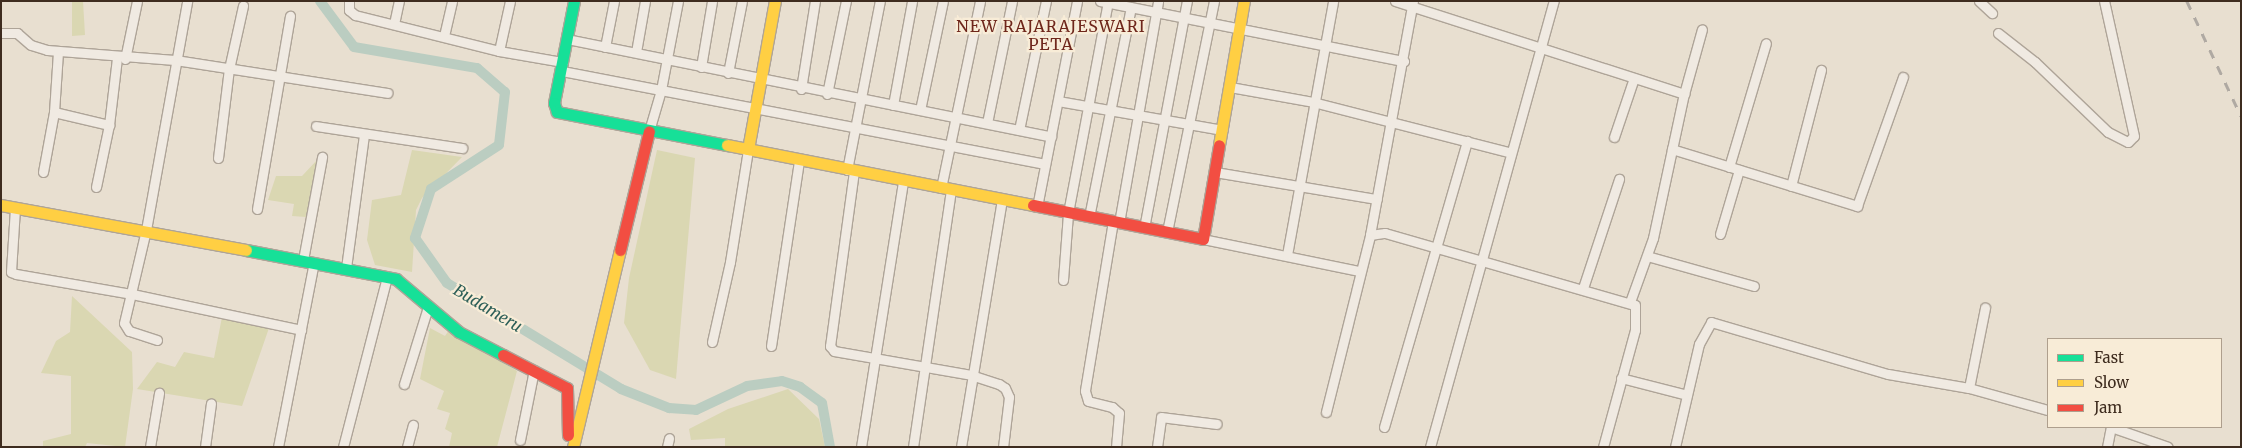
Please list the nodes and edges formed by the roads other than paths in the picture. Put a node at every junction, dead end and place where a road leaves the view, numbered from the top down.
1 (137, 1) edge
2 (187, 1) edge
3 (349, 1) edge
4 (399, 1) edge
5 (452, 1) edge
6 (510, 1) edge
7 (574, 1) edge
8 (614, 1) edge
9 (645, 1) edge
10 (678, 1) edge
11 (712, 1) edge
12 (742, 1) edge
13 (775, 1) edge
14 (816, 1) edge
15 (846, 1) edge
16 (880, 1) edge
17 (912, 1) edge
18 (943, 1) edge
19 (980, 1) edge
20 (1012, 1) edge
21 (1046, 1) edge
22 (1077, 1) edge
23 (1158, 1) edge
24 (1187, 1) edge
25 (1214, 1) edge
26 (1244, 1) edge
27 (1333, 1) edge
28 (1395, 1) edge
29 (1554, 1) edge
30 (1980, 1) edge
31 (2104, 1) edge
32 (1105, 2) edge
33 (1412, 3) edge
34 (243, 6) dead end
35 (1131, 7) junction
36 (1156, 12) junction
37 (1992, 12) dead end
38 (290, 16) dead end
39 (1184, 18) junction
40 (1210, 23) junction
41 (394, 24) junction
42 (1240, 29) junction
43 (1702, 29) dead end
44 (1, 33) edge
45 (1998, 33) dead end
46 (444, 36) junction
47 (567, 39) junction
48 (1766, 42) dead end
49 (1324, 45) junction
50 (1540, 46) junction
51 (605, 47) junction
52 (499, 50) junction
53 (58, 51) junction
54 (636, 52) junction
55 (121, 58) junction
56 (175, 60) junction
57 (667, 60) junction
58 (1404, 60) junction
59 (562, 67) junction
60 (700, 67) junction
61 (229, 69) junction
62 (1821, 70) dead end
63 (728, 73) junction
64 (280, 77) junction
65 (1903, 77) dead end
66 (1634, 78) junction
67 (760, 81) junction
68 (1230, 87) junction
69 (801, 89) junction
70 (661, 90) junction
71 (386, 93) dead end
72 (827, 94) junction
73 (1684, 94) junction
74 (860, 98) junction
75 (1058, 102) junction
76 (1313, 102) junction
77 (892, 105) junction
78 (1087, 106) junction
79 (755, 109) junction
80 (920, 110) junction
81 (1110, 110) junction
82 (54, 112) junction
83 (1137, 115) junction
84 (958, 117) junction
85 (1163, 120) junction
86 (1390, 120) junction
87 (987, 123) junction
88 (109, 125) junction
89 (1188, 125) junction
90 (316, 126) dead end
91 (854, 129) junction
92 (1019, 130) junction
93 (1222, 130) junction
94 (649, 132) junction
95 (364, 134) junction
96 (1051, 137) junction
97 (1614, 138) dead end
98 (1467, 141) junction
99 (951, 147) junction
100 (462, 148) dead end
101 (748, 149) junction
102 (1672, 149) junction
103 (1511, 152) junction
104 (322, 157) dead end
105 (218, 158) dead end
106 (799, 161) junction
107 (1045, 164) junction
108 (1729, 167) junction
109 (1739, 170) junction
110 (850, 171) junction
111 (43, 172) dead end
112 (1215, 172) junction
113 (1619, 178) dead end
114 (903, 181) junction
115 (1298, 186) junction
116 (1791, 186) junction
117 (96, 187) dead end
118 (946, 189) junction
119 (1377, 199) junction
120 (1002, 200) junction
121 (1, 205) edge
122 (1037, 207) junction
123 (16, 208) junction
124 (257, 209) dead end
125 (1068, 213) junction
126 (1089, 217) junction
127 (1116, 222) junction
128 (1144, 228) junction
129 (146, 230) junction
130 (1167, 232) junction
131 (1720, 234) dead end
132 (1370, 235) junction
133 (1203, 239) junction
134 (1433, 249) junction
135 (1287, 255) junction
136 (1647, 256) junction
137 (308, 261) junction
138 (1481, 263) junction
139 (346, 268) junction
140 (1359, 271) junction
141 (387, 277) junction
142 (1063, 280) dead end
143 (1754, 286) dead end
144 (1583, 288) junction
145 (132, 294) junction
146 (1630, 302) junction
147 (428, 307) junction
148 (1985, 308) dead end
149 (301, 330) junction
150 (157, 340) dead end
151 (712, 342) dead end
152 (771, 346) dead end
153 (875, 358) junction
154 (924, 367) junction
155 (534, 370) junction
156 (971, 375) junction
157 (1621, 378) junction
158 (404, 384) dead end
159 (1970, 388) junction
160 (159, 393) dead end
161 (1687, 395) junction
162 (211, 403) dead end
163 (2047, 410) edge
164 (1326, 412) dead end
165 (1217, 424) dead end
166 (414, 425) dead end
167 (1384, 427) dead end
168 (2111, 428) edge
169 (2114, 428) edge
170 (572, 435) junction
171 (520, 440) dead end
172 (860, 446) edge
173 (150, 447) edge
174 (205, 447) edge
175 (278, 447) edge
176 (343, 447) edge
177 (407, 447) edge
178 (573, 447) edge
179 (913, 447) edge
180 (961, 447) edge
181 (1003, 447) edge
182 (1116, 447) edge
183 (1157, 447) edge
184 (1430, 447) edge
185 (1603, 447) edge
186 (1675, 447) edge
187 (2107, 447) edge
188 (2168, 447) edge

1 - 55 street
2 - 56 street
3 - 41 street
4 - 41 street
5 - 46 street
6 - 52 street
7 - 47 street
8 - 51 street
9 - 54 street
10 - 57 street
11 - 60 street
12 - 63 street
13 - 67 street
14 - 69 street
15 - 72 street
16 - 74 street
17 - 77 street
18 - 80 street
19 - 84 street
20 - 87 street
21 - 92 street
22 - 75 street
23 - 36 street
24 - 39 street
25 - 40 street
26 - 42 street
27 - 49 street
28 - 33 street
29 - 50 street
30 - 37 street
31 - 45 street
32 - 35 street
32 - 78 street
33 - 50 street
33 - 58 street
34 - 61 street
35 - 36 street
35 - 81 street
36 - 39 street
36 - 83 street
38 - 64 street
39 - 40 street
39 - 85 street
40 - 42 street
40 - 89 street
41 - 46 street
42 - 49 street
42 - 68 street
43 - 73 street
44 - 53 street
46 - 52 street
47 - 51 street
47 - 59 street
48 - 108 street
49 - 58 street
49 - 76 street
50 - 66 street
50 - 103 street
51 - 54 street
52 - 59 street
53 - 55 street
53 - 82 street
54 - 57 street
55 - 56 street
55 - 88 street
56 - 61 street
56 - 129 street
57 - 60 street
57 - 70 street
58 - 86 street
59 - 70 street
59 - 94 street
60 - 63 street
61 - 64 street
61 - 105 street
62 - 116 street
63 - 67 street
64 - 71 street
64 - 124 street
65 - 116 street
66 - 73 street
66 - 97 street
67 - 69 street
67 - 79 street
68 - 76 street
68 - 93 street
69 - 72 street
70 - 79 street
70 - 94 street
72 - 74 street
73 - 102 street
74 - 77 street
74 - 91 street
75 - 78 street
75 - 96 street
76 - 86 street
76 - 115 street
77 - 80 street
78 - 81 street
78 - 125 street
79 - 91 street
79 - 101 street
80 - 84 street
81 - 83 street
81 - 126 street
82 - 88 street
82 - 111 street
83 - 85 street
83 - 127 street
84 - 87 street
84 - 99 street
85 - 89 street
85 - 128 street
86 - 98 street
86 - 119 street
87 - 92 street
88 - 117 street
89 - 93 street
89 - 130 street
90 - 95 street
91 - 99 street
91 - 110 street
92 - 96 street
93 - 112 street
94 - 101 street
94 - 170 street
95 - 100 street
95 - 139 street
96 - 107 street
98 - 103 street
98 - 134 street
99 - 107 street
99 - 118 street
101 - 106 street
101 - 151 street
102 - 108 street
102 - 136 street
103 - 138 street
104 - 137 street
106 - 110 street
106 - 152 street
107 - 122 street
108 - 109 street
109 - 116 street
109 - 131 street
110 - 114 street
110 - 153 street
112 - 115 street
112 - 133 street
113 - 144 street
114 - 118 street
114 - 153 street
115 - 119 street
115 - 135 street
118 - 120 street
118 - 154 street
119 - 132 street
120 - 122 street
120 - 156 street
121 - 123 street
122 - 125 street
123 - 129 street
123 - 145 street
125 - 126 street
125 - 142 street
126 - 127 street
127 - 128 street
127 - 182 street
128 - 130 street
129 - 137 street
129 - 145 street
130 - 133 street
132 - 134 street
132 - 140 street
133 - 135 street
134 - 138 street
134 - 167 street
135 - 140 street
136 - 143 street
136 - 146 street
137 - 139 street
137 - 149 street
138 - 144 street
138 - 184 street
139 - 141 street
140 - 164 street
141 - 147 street
141 - 176 street
144 - 146 street
145 - 149 street
145 - 150 street
146 - 157 street
147 - 155 street
147 - 158 street
148 - 159 street
149 - 175 street
153 - 154 street
153 - 172 street
154 - 156 street
154 - 179 street
155 - 170 street
155 - 171 street
156 - 180 street
156 - 181 street
157 - 161 street
157 - 185 street
159 - 161 street
159 - 163 street
160 - 173 street
161 - 186 street
162 - 174 street
165 - 183 street
166 - 177 street
168 - 187 street
169 - 188 street
170 - 178 street

